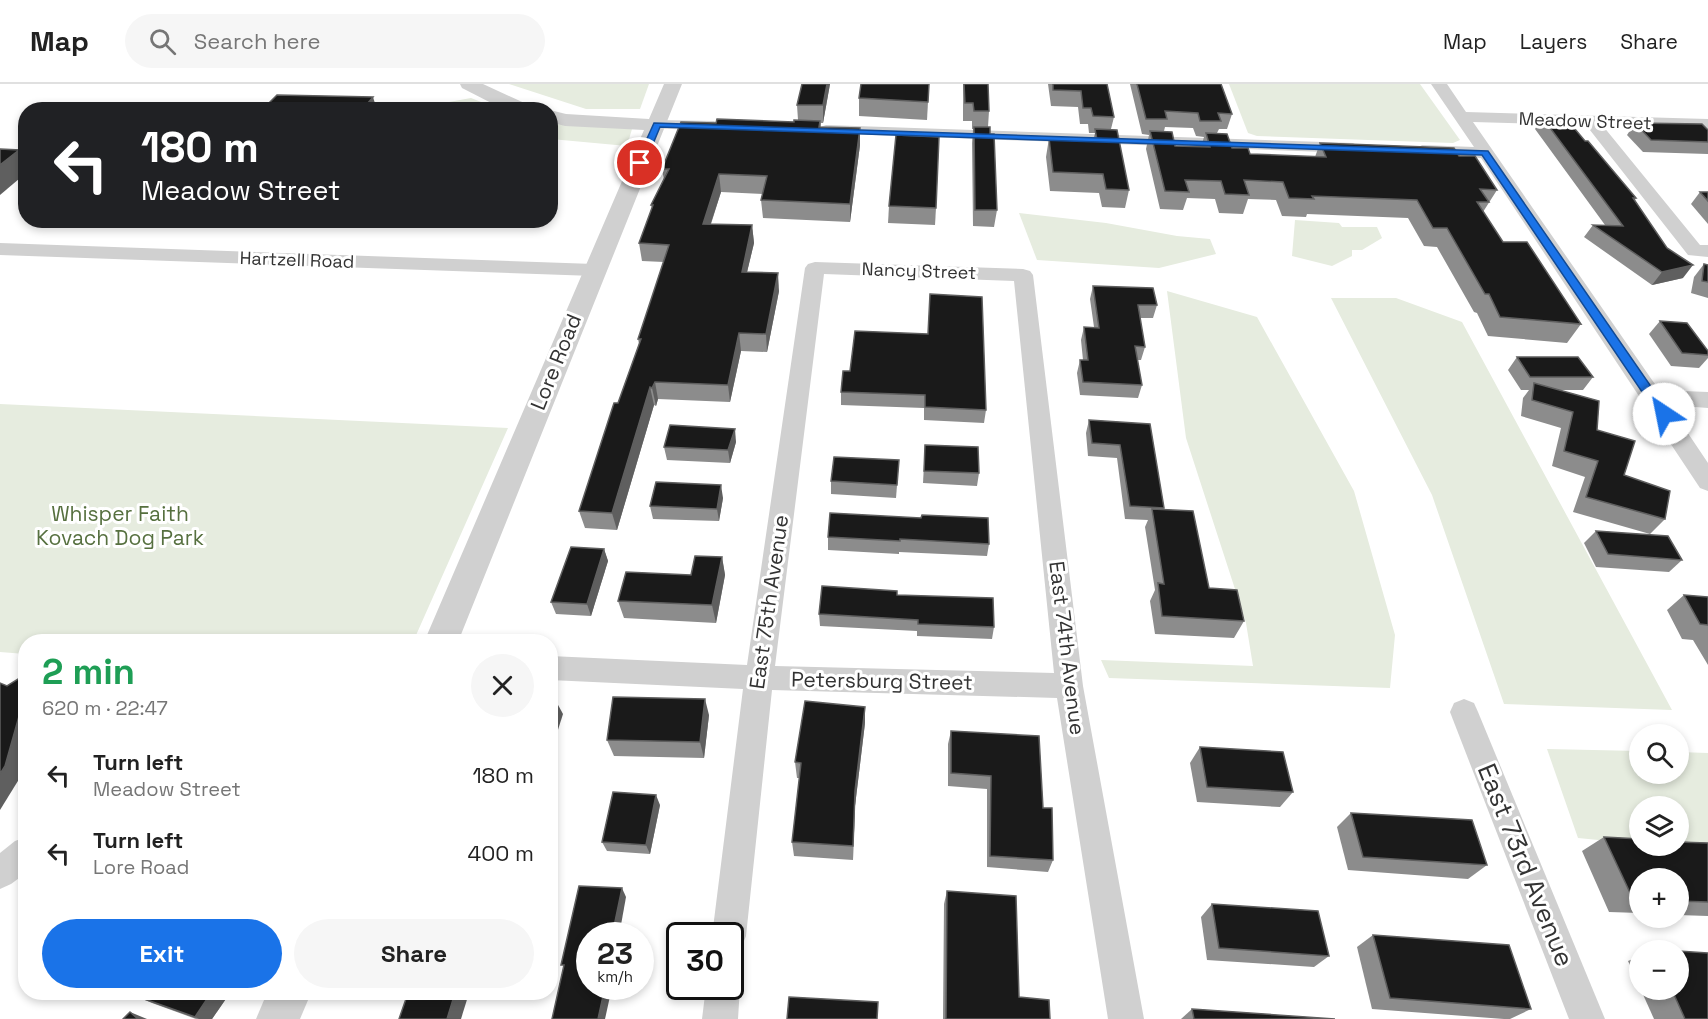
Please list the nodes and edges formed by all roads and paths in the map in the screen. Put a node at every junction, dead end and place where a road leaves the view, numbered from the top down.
1 (469, 84) edge
2 (673, 84) edge
3 (1439, 84) edge
4 (504, 102) edge
5 (1461, 117) junction
6 (558, 118) edge
7 (1590, 120) junction
8 (1708, 124) edge
9 (657, 125) junction
10 (734, 127) edge
11 (805, 129) edge
12 (1365, 148) edge
13 (1401, 150) edge
14 (1485, 153) junction
15 (0, 249) edge
16 (1708, 251) edge
17 (815, 268) joint
18 (594, 270) junction
19 (1023, 275) joint
20 (1652, 397) junction
21 (1708, 400) edge
22 (1708, 482) edge
23 (444, 634) edge
24 (558, 668) edge
25 (759, 678) junction
26 (1069, 686) junction
27 (1464, 712) dead end
28 (18, 858) edge
29 (0, 873) edge
30 (731, 922) edge
31 (286, 1000) edge
32 (722, 1000) edge
33 (278, 1019) edge
34 (720, 1019) edge
35 (1126, 1019) edge
36 (1587, 1019) edge

1 - 4 street
2 - 9 street, Lore Road
3 - 5 street
5 - 7 street, Meadow Street
5 - 14 street
6 - 9 street
7 - 8 street, Meadow Street
7 - 16 street
9 - 10 street
9 - 18 street, Lore Road
11 - 12 street
13 - 14 street
14 - 20 street
15 - 18 street, Hartzell Road
17 - 19 street, Nancy Street
17 - 25 street, East 75th Avenue
18 - 23 street, Lore Road
19 - 26 street, East 74th Avenue
20 - 21 street
20 - 22 street
24 - 25 street, Petersburg Street
25 - 26 street, Petersburg Street
25 - 30 street, East 75th Avenue
26 - 35 street, East 74th Avenue
27 - 36 street, East 73rd Avenue
28 - 29 street
31 - 33 street
32 - 34 street

